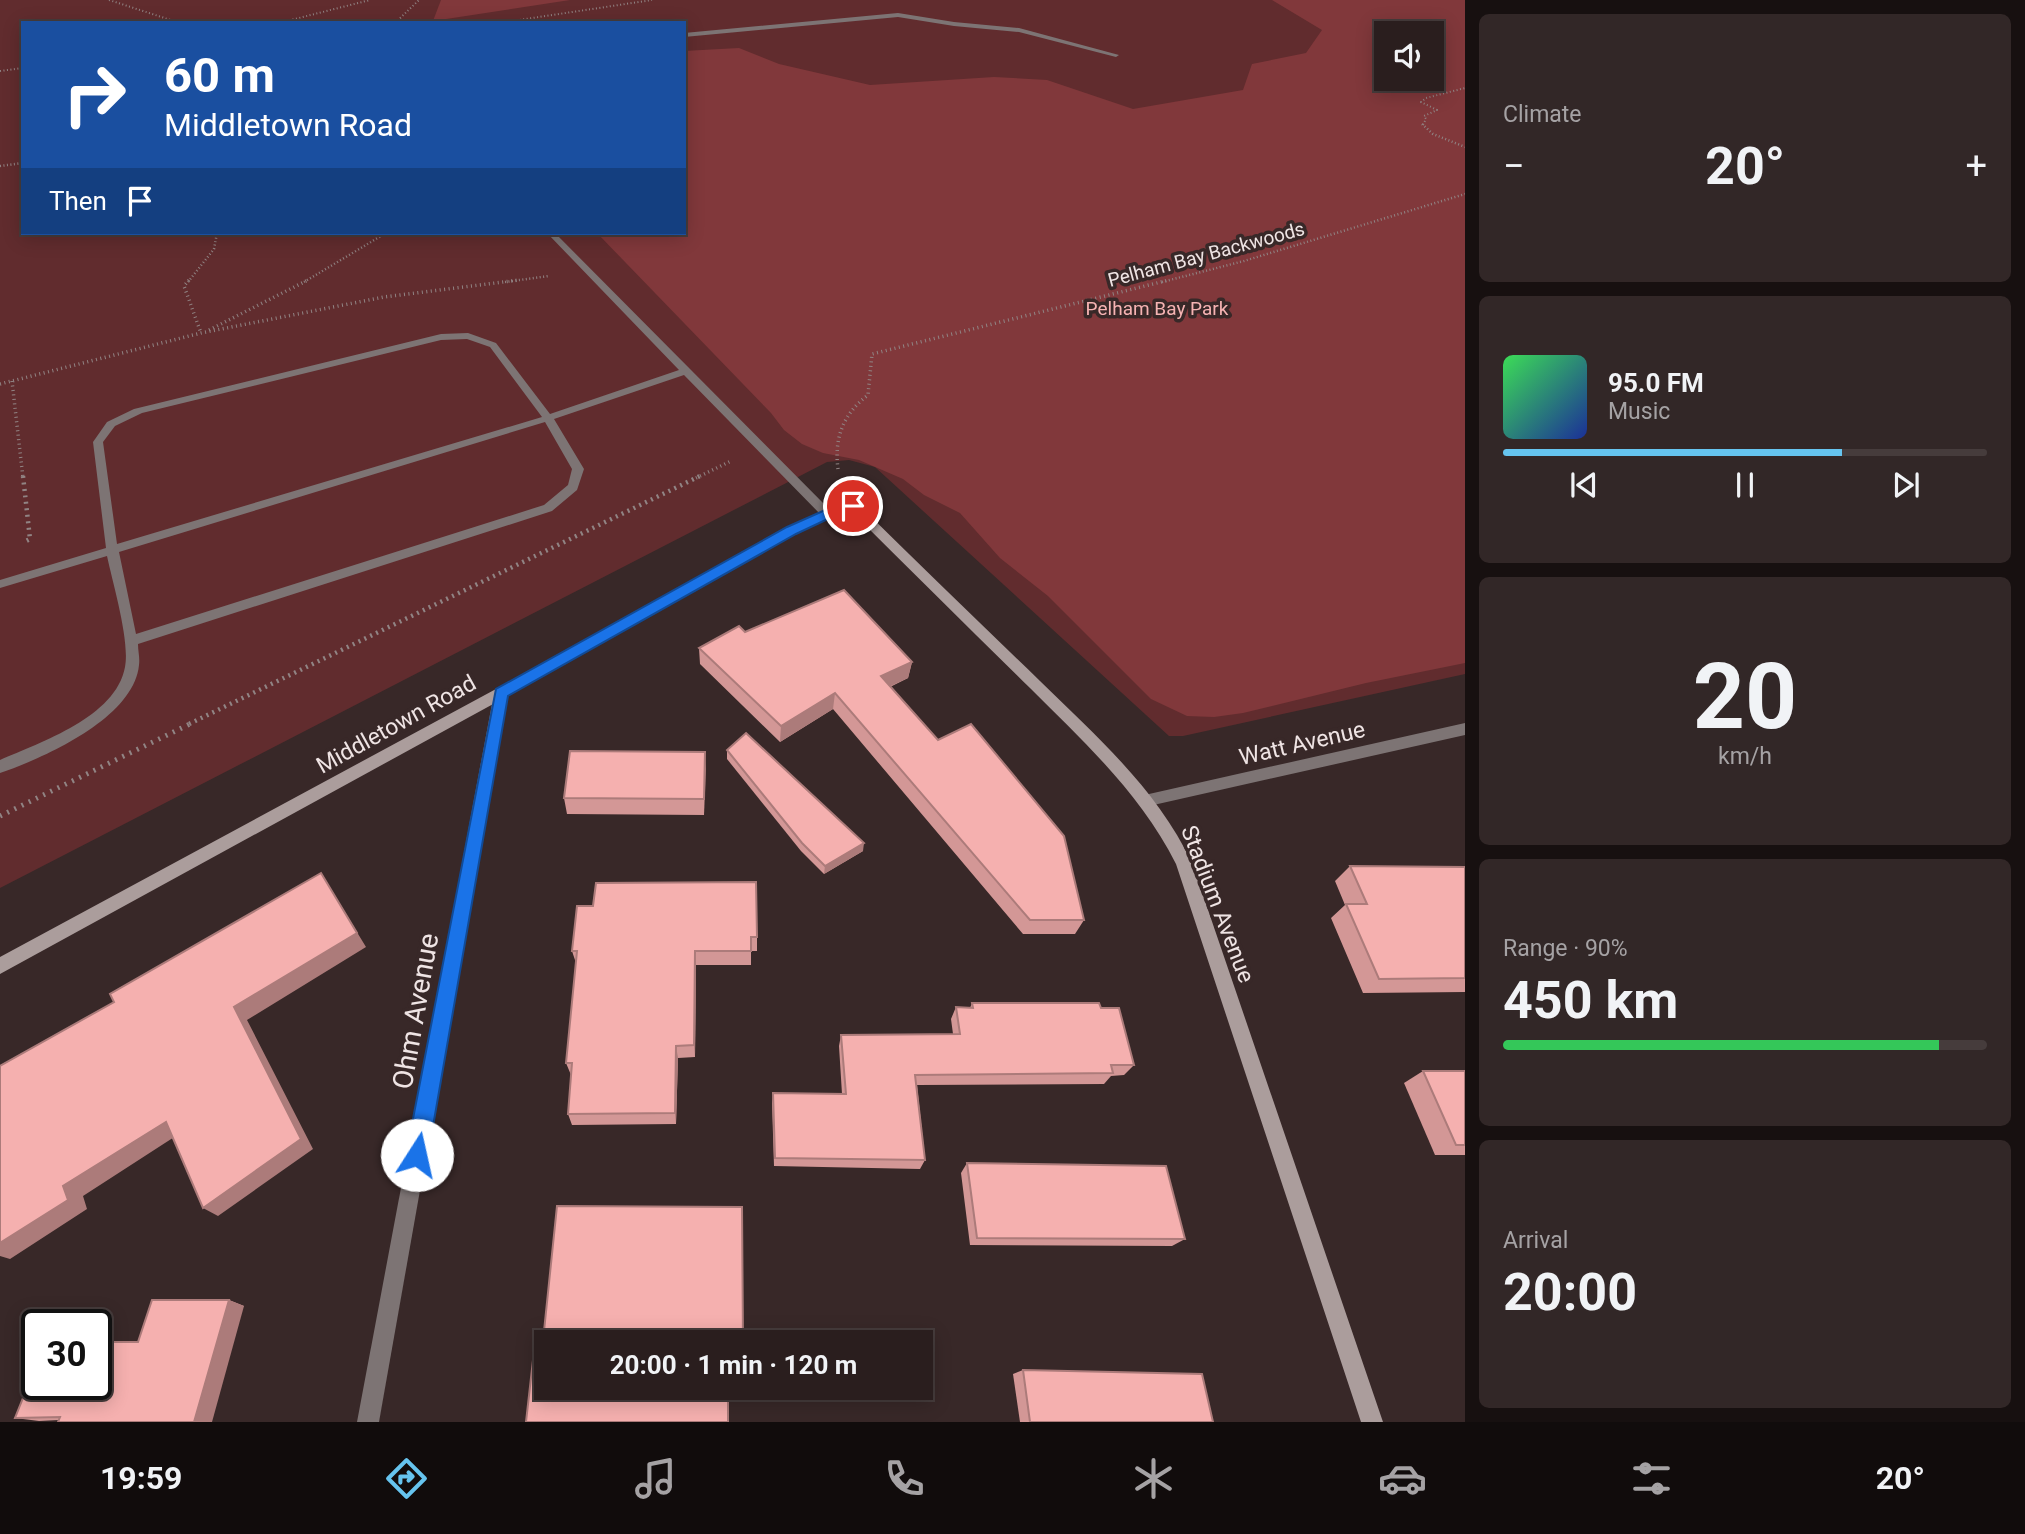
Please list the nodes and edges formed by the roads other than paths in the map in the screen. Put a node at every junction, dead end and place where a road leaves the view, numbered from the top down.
1 (686, 35) edge
2 (1116, 55) dead end
3 (553, 235) edge
4 (685, 371) junction
5 (548, 418) junction
6 (853, 506) joint
7 (827, 514) junction
8 (112, 550) junction
9 (0, 584) edge
10 (131, 641) junction
11 (501, 693) junction
12 (1465, 729) edge
13 (0, 767) edge
14 (1149, 800) junction
15 (0, 966) edge
16 (368, 1422) edge
17 (1372, 1422) edge

1 - 2 street
3 - 4 street
4 - 5 street
4 - 7 street
5 - 8 street
5 - 8 street
5 - 10 street
6 - 7 street, Middletown Road
6 - 14 street, Stadium Avenue
7 - 11 street, Middletown Road
8 - 9 street
8 - 10 street
10 - 13 street
11 - 15 street, Middletown Road
11 - 16 street, Ohm Avenue
12 - 14 street, Watt Avenue
14 - 17 street, Stadium Avenue

